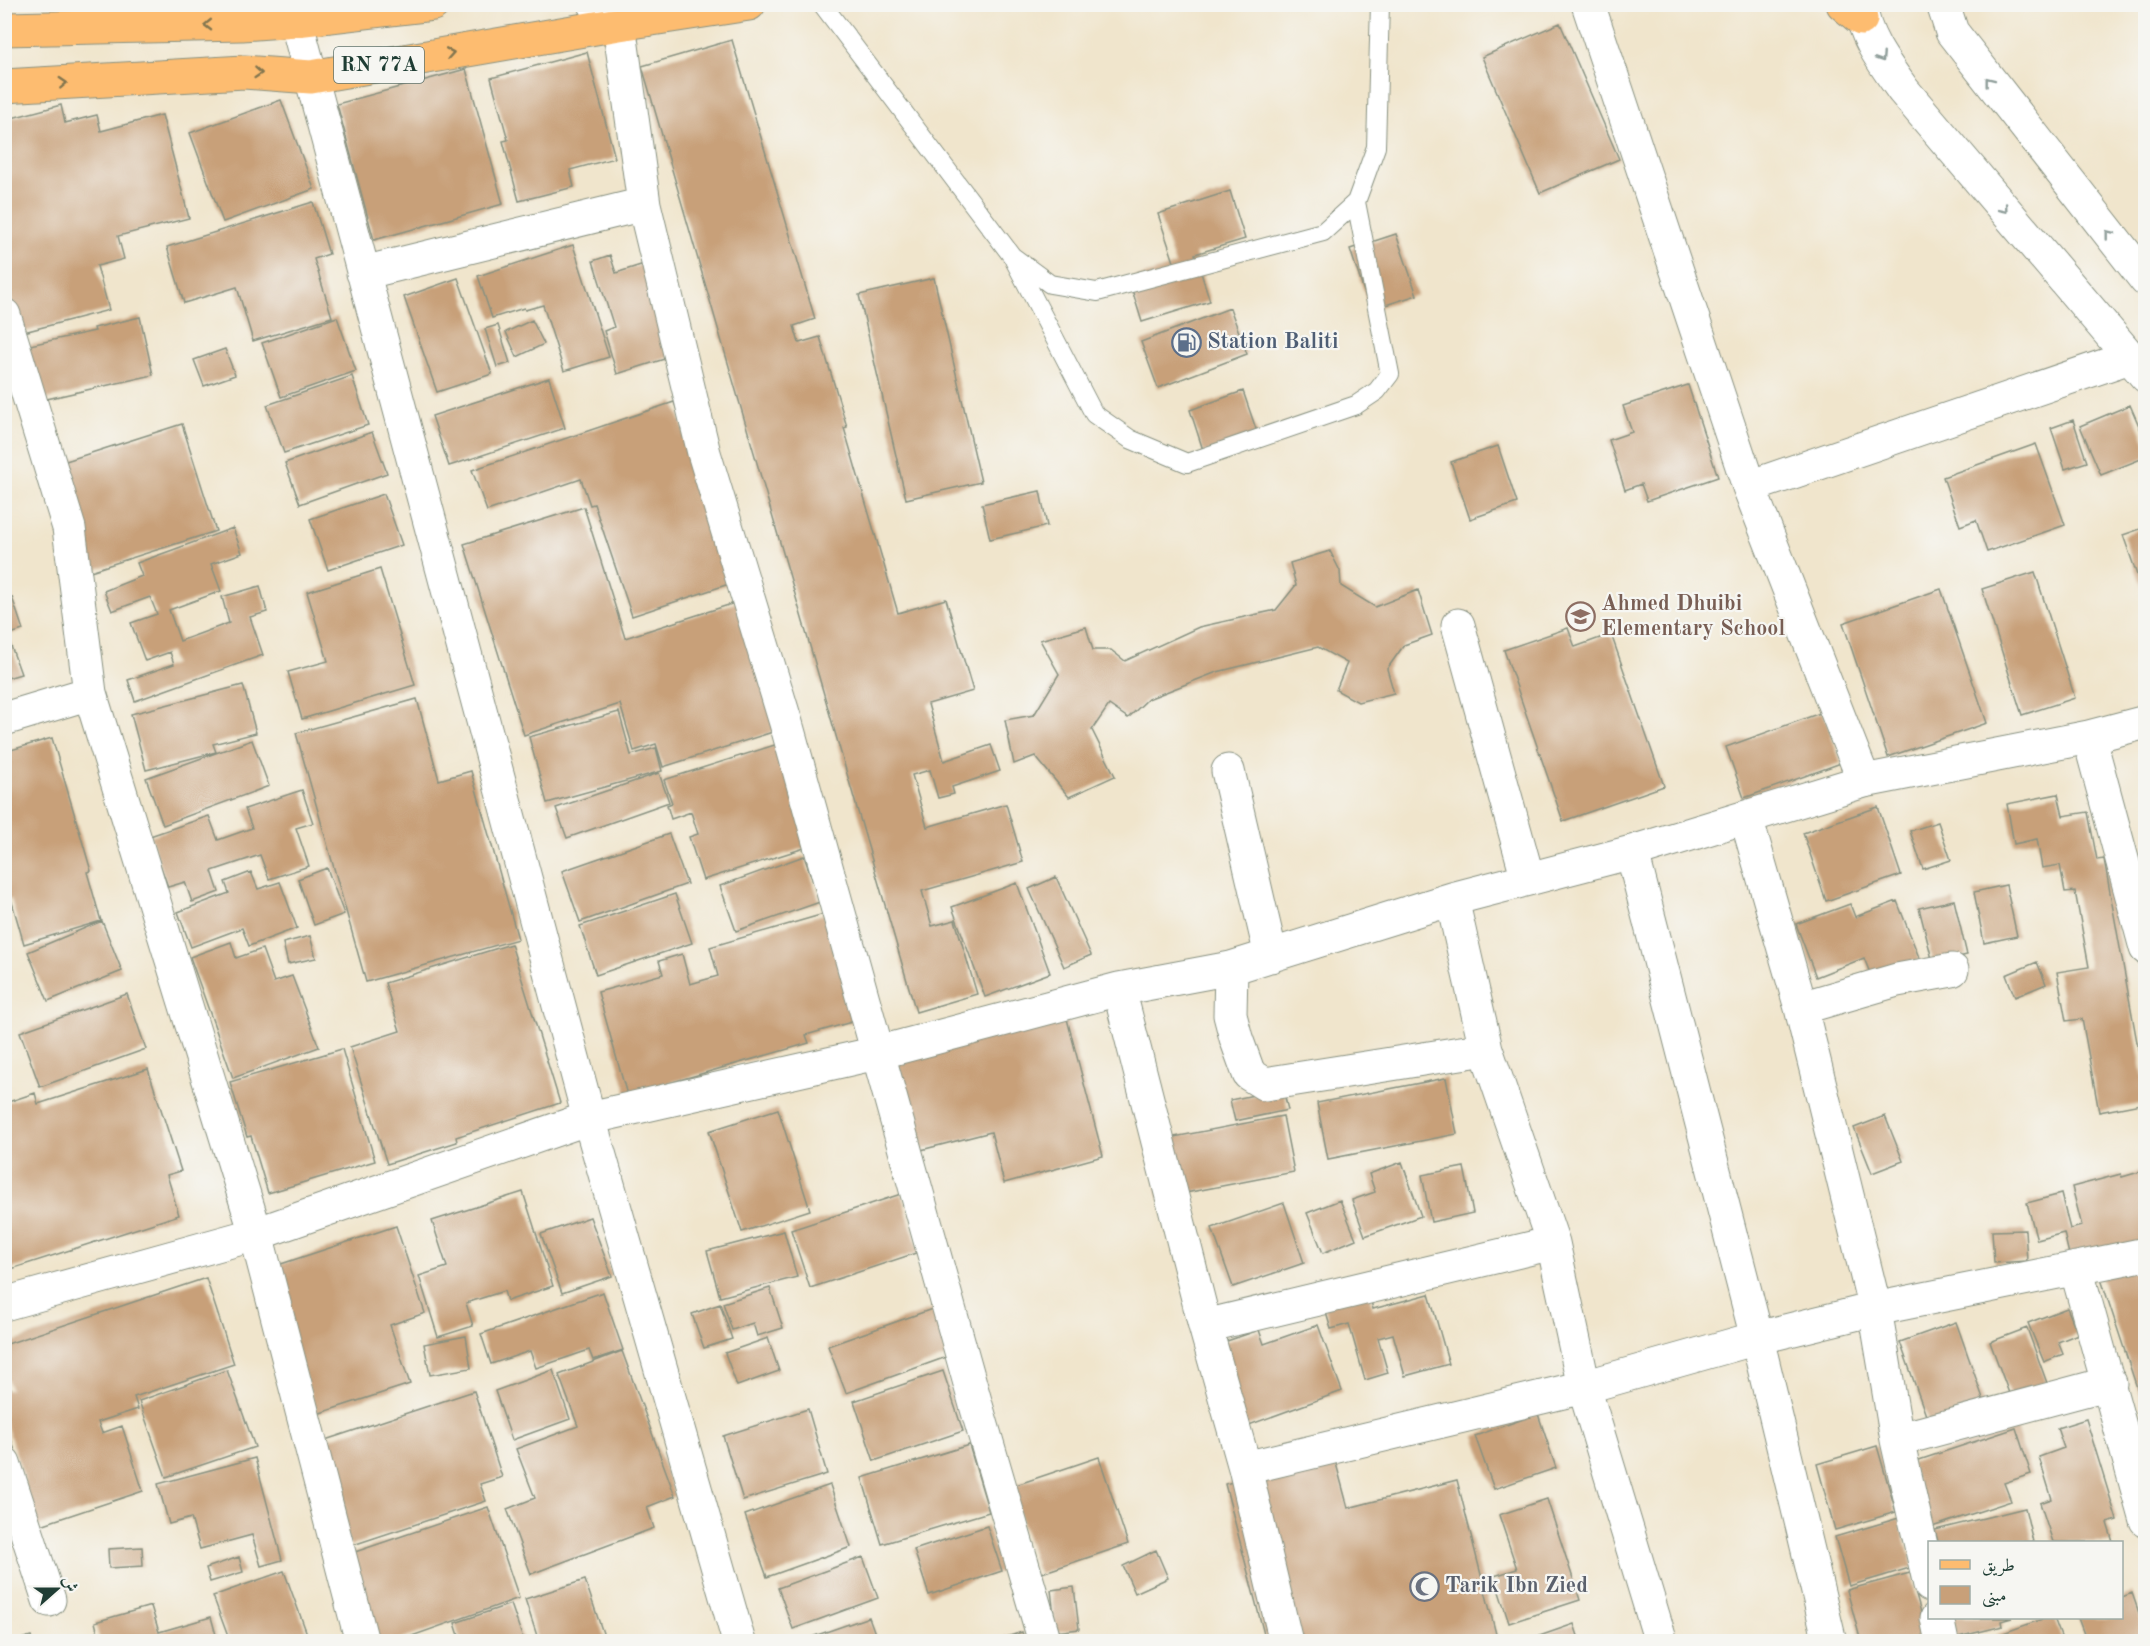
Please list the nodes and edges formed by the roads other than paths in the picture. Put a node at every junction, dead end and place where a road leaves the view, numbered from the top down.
1 (433, 4) edge
2 (749, 4) edge
3 (822, 4) edge
4 (1380, 4) edge
5 (1588, 4) edge
6 (1943, 4) edge
7 (1855, 9) edge
8 (607, 14) edge
9 (296, 20) junction
10 (4, 29) edge
11 (311, 77) junction
12 (4, 86) edge
13 (1356, 202) junction
14 (644, 204) junction
15 (1012, 256) junction
16 (363, 273) junction
17 (2145, 280) edge
18 (4, 315) edge
19 (2138, 367) edge
20 (1749, 487) junction
21 (1458, 625) dead end
22 (90, 693) junction
23 (4, 719) edge
24 (2145, 722) edge
25 (2089, 737) junction
26 (1228, 771) dead end
27 (1864, 781) junction
28 (1746, 818) junction
29 (1632, 852) junction
30 (1528, 879) junction
31 (1452, 899) junction
32 (2145, 948) edge
33 (1271, 956) junction
34 (1231, 968) junction
35 (1952, 970) dead end
36 (1119, 989) junction
37 (1801, 1008) junction
38 (1486, 1049) junction
39 (877, 1053) junction
40 (589, 1118) junction
41 (256, 1234) junction
42 (1553, 1243) junction
43 (2145, 1254) edge
44 (2076, 1268) junction
45 (4, 1304) edge
46 (1875, 1309) junction
47 (1205, 1326) junction
48 (1757, 1338) junction
49 (2110, 1383) junction
50 (1584, 1387) junction
51 (1897, 1440) junction
52 (4, 1463) edge
53 (1245, 1468) junction
54 (2145, 1520) edge
55 (1928, 1580) edge
56 (49, 1600) dead end
57 (1937, 1619) edge
58 (362, 1641) edge
59 (740, 1641) edge
60 (1045, 1641) edge
61 (1286, 1641) edge
62 (1661, 1641) edge
63 (1830, 1641) edge
64 (1942, 1641) edge

1 - 9 main road
2 - 8 main road, RN 77A
3 - 15 lane
4 - 13 lane
5 - 20 street
17 -> 6 street
7 -> 19 street
11 -> 8 main road, RN 77A
8 - 14 street
9 -> 10 main road
9 - 11 street
12 -> 11 main road, RN 77A
11 - 16 street
13 - 15 lane
13 - 15 lane
14 - 16 street
14 - 39 street
16 - 40 street
18 - 22 street
19 - 20 street
20 - 27 street
21 - 30 street
22 - 23 street
22 - 41 street
24 - 25 street
25 - 27 street
25 - 32 street
26 - 33 street
27 - 28 street
28 - 29 street
28 - 37 street
29 - 30 street
29 - 48 street
30 - 31 street
31 - 33 street
31 - 38 street
33 - 34 street
34 - 36 street
34 - 38 street
35 - 37 street
36 - 39 street
36 - 47 street
37 - 46 street
38 - 42 street
39 - 40 street
39 - 60 street
40 - 41 street
40 - 59 street
41 - 45 street
41 - 58 street
42 - 47 street
42 - 50 street
43 - 44 street
44 - 46 street
44 - 49 street
46 - 48 street
46 - 51 street
47 - 53 street
48 - 50 street
48 - 63 street
49 - 51 street
49 - 54 street
50 - 53 street
50 - 62 street
51 - 55 street
52 - 56 street
53 - 61 street
57 - 64 street

